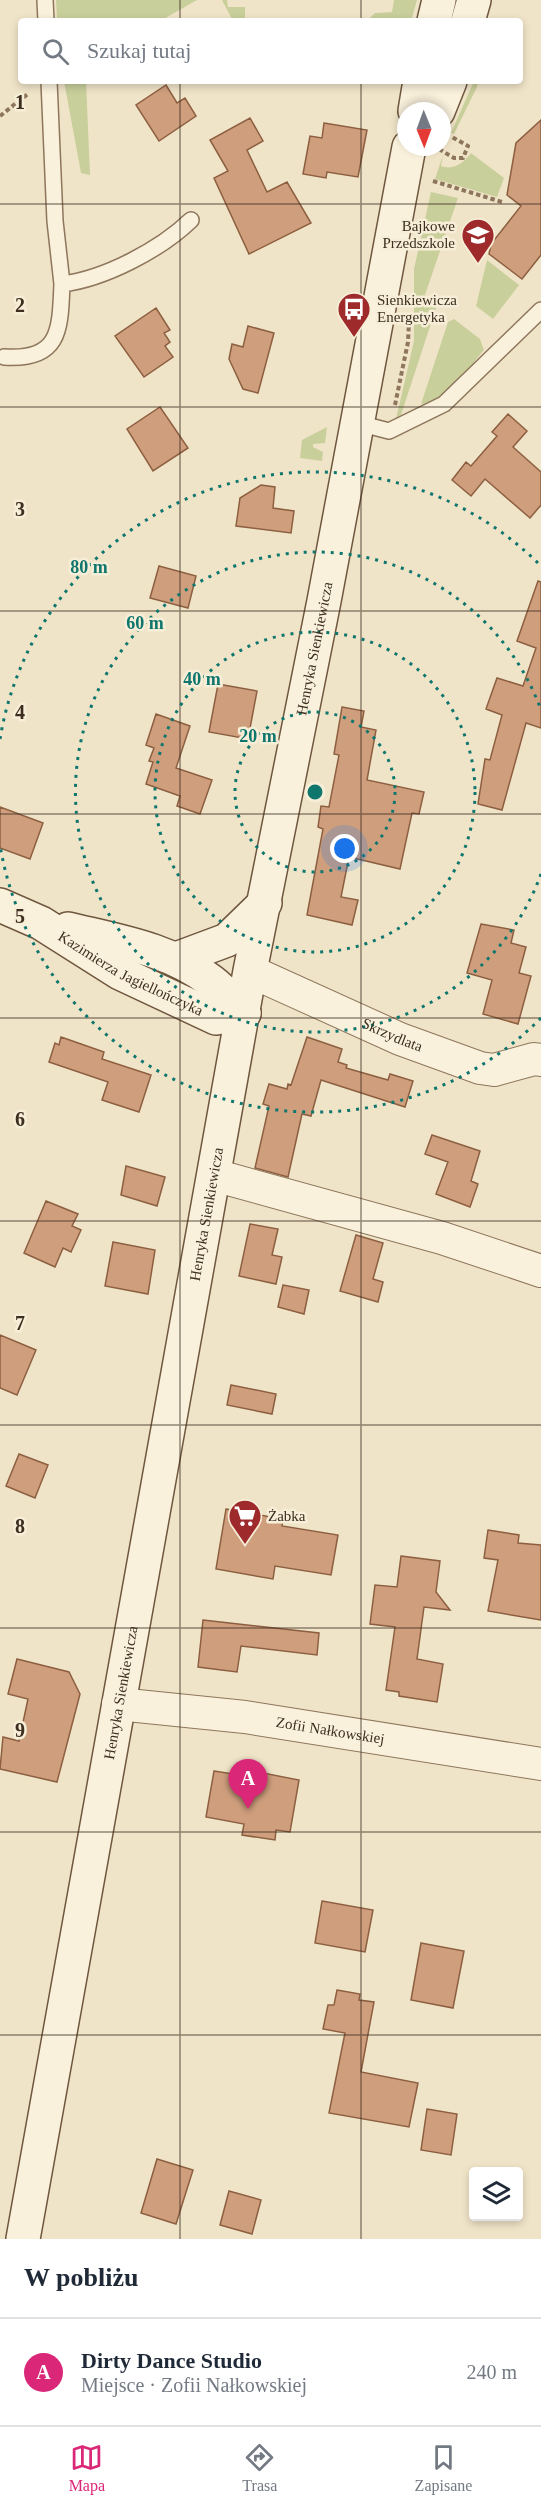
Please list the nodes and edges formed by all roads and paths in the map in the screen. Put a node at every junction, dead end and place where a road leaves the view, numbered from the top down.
1 (45, 0) edge
2 (440, 0) edge
3 (474, 0) edge
4 (46, 18) edge
5 (435, 18) edge
6 (469, 18) edge
7 (43, 84) edge
8 (420, 84) edge
9 (449, 84) edge
10 (416, 102) edge
11 (443, 102) edge
12 (0, 116) edge
13 (431, 138) edge
14 (425, 156) edge
15 (416, 187) junction
16 (502, 202) dead end
17 (190, 220) dead end
18 (62, 284) junction
19 (541, 311) edge
20 (4, 357) dead end
21 (358, 423) junction
22 (265, 903) junction
23 (0, 905) edge
24 (41, 923) junction
25 (176, 959) junction
26 (250, 971) junction
27 (244, 1013) junction
28 (541, 1060) edge
29 (214, 1175) junction
30 (541, 1271) edge
31 (118, 1704) junction
32 (541, 1764) edge
33 (23, 2239) edge

1 - 4 lane
2 - 5 street
3 - 6 street
7 - 12 path
7 - 18 lane
8 - 10 street
9 - 11 street, Henryka Sienkiewicza
13 - 13 path
14 - 15 street, Henryka Sienkiewicza
15 - 16 path
15 - 21 street, Henryka Sienkiewicza
17 - 18 lane
18 - 20 lane
19 - 21 lane
21 - 22 street, Henryka Sienkiewicza
22 - 25 street
22 - 26 street, Henryka Sienkiewicza
23 - 24 street, Kazimierza Jagiellończyka
24 - 25 street, Kazimierza Jagiellończyka
24 - 27 street, Kazimierza Jagiellończyka
25 - 27 street, Kazimierza Jagiellończyka
26 - 27 street, Henryka Sienkiewicza
26 - 28 street, Skrzydlata
27 - 29 street, Henryka Sienkiewicza
29 - 30 street
29 - 31 street, Henryka Sienkiewicza
31 - 32 street, Zofii Nałkowskiej
31 - 33 street, Henryka Sienkiewicza

